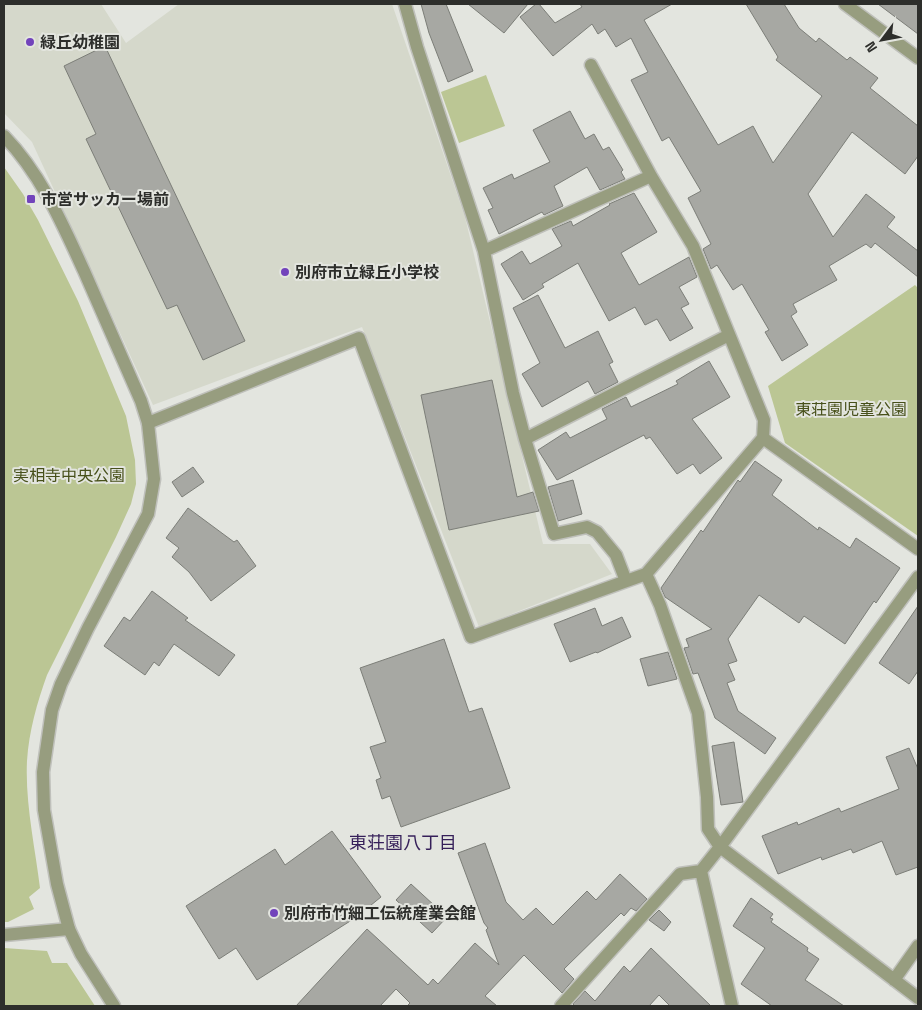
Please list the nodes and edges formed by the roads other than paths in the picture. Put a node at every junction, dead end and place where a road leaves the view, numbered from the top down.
1 (405, 4) edge
2 (845, 4) edge
3 (918, 58) edge
4 (591, 65) dead end
5 (4, 136) edge
6 (651, 176) junction
7 (484, 251) junction
8 (730, 335) junction
9 (148, 423) junction
10 (763, 438) junction
11 (524, 439) junction
12 (918, 549) edge
13 (646, 574) junction
14 (918, 577) edge
15 (626, 581) junction
16 (720, 847) junction
17 (701, 871) junction
18 (69, 929) junction
19 (4, 935) edge
20 (918, 946) edge
21 (894, 980) junction
22 (918, 998) edge
23 (114, 1006) edge
24 (561, 1006) edge
25 (732, 1006) edge

1 - 7 street
2 - 3 street
4 - 6 street
5 - 9 street
6 - 7 street
6 - 8 street
7 - 11 street
8 - 10 street
8 - 11 street
9 - 15 street
9 - 18 street
10 - 12 street
10 - 13 street
11 - 15 street
13 - 15 street
13 - 16 street
14 - 16 street
16 - 17 street
16 - 21 street
17 - 24 street
17 - 25 street
18 - 19 street
18 - 23 street
20 - 21 street
21 - 22 street

